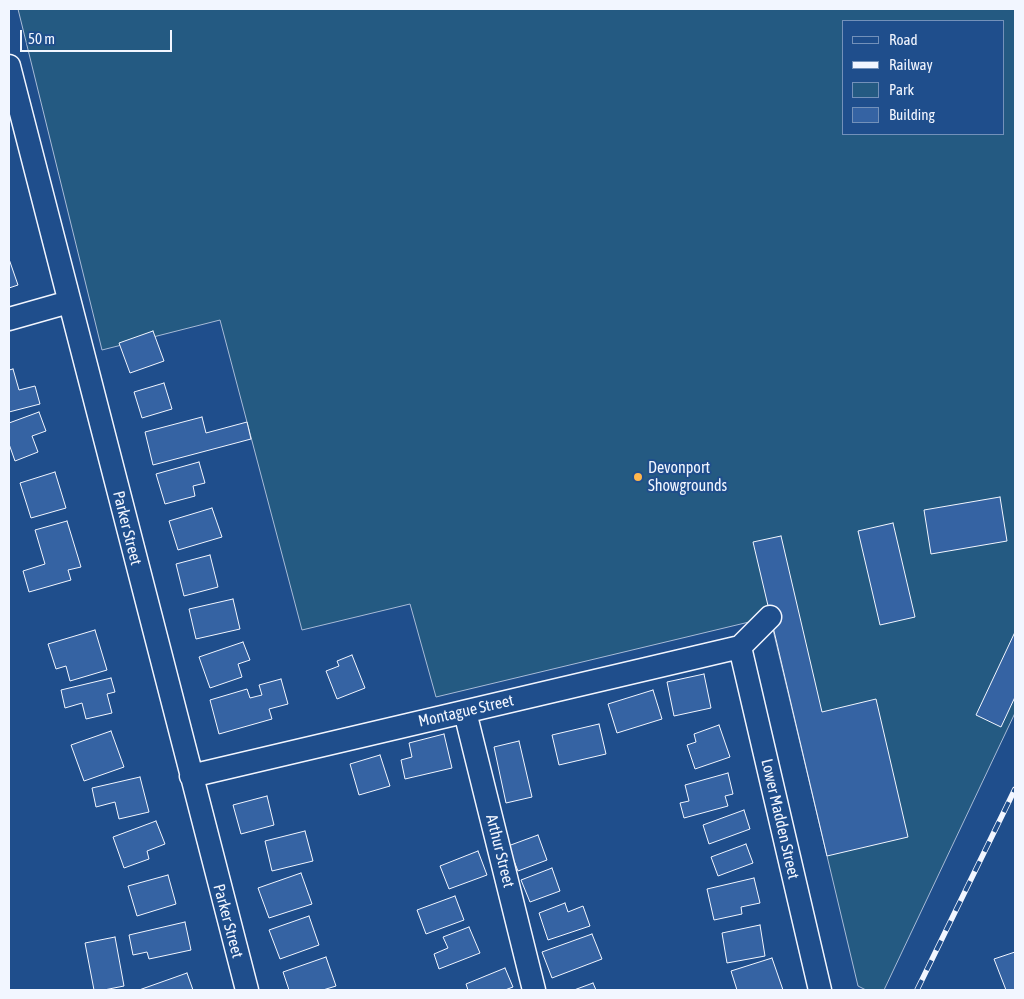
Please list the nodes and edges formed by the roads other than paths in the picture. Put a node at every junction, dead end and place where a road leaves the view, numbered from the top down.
1 (9, 66) edge
2 (69, 302) junction
3 (9, 319) edge
4 (770, 617) dead end
5 (740, 647) junction
6 (465, 712) junction
7 (191, 776) junction
8 (246, 990) edge
9 (534, 990) edge
10 (820, 990) edge

1 - 2 street, Parker Street
2 - 3 street
2 - 7 street, Parker Street
4 - 5 street
5 - 6 street, Montague Street
5 - 10 street, Lower Madden Street
6 - 7 street, Montague Street
6 - 9 street, Arthur Street
7 - 8 street, Parker Street

